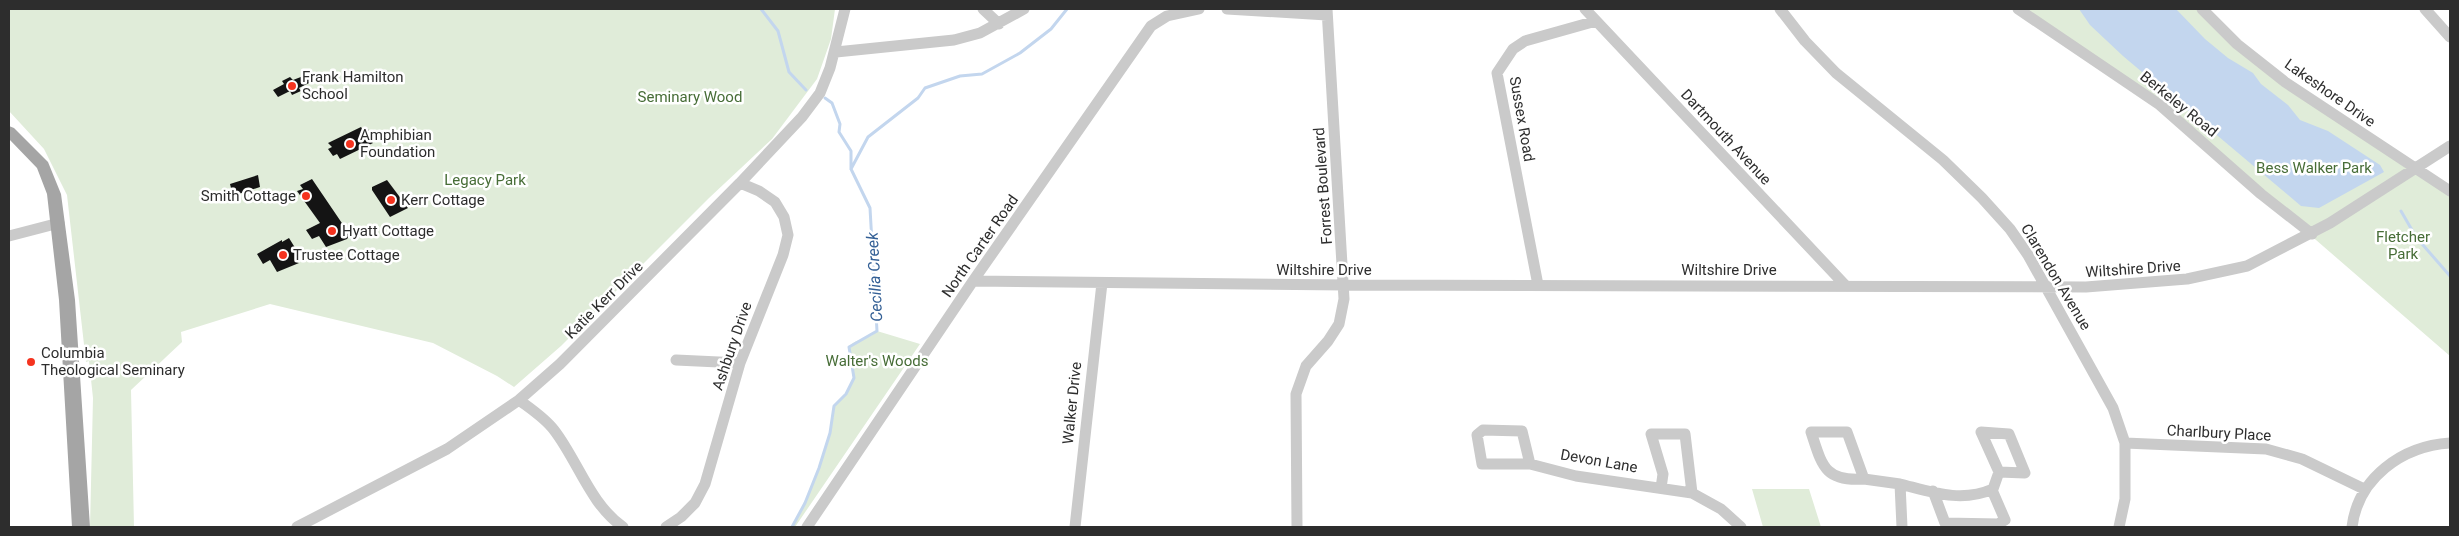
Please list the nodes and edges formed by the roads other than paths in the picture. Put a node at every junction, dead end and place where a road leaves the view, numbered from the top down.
1 (845, 9) edge
2 (983, 9) edge
3 (1024, 9) edge
4 (1199, 9) edge
5 (1227, 9) edge
6 (1586, 9) edge
7 (1780, 9) edge
8 (2018, 9) edge
9 (2202, 9) edge
10 (2425, 9) edge
11 (1327, 12) edge
12 (1596, 21) junction
13 (999, 24) junction
14 (2450, 37) edge
15 (836, 52) junction
16 (9, 130) edge
17 (2450, 146) edge
18 (2414, 169) junction
19 (740, 183) junction
20 (2450, 191) edge
21 (59, 223) junction
22 (2312, 234) junction
23 (9, 236) edge
24 (973, 281) junction
25 (1102, 282) junction
26 (1345, 285) junction
27 (1538, 285) junction
28 (1845, 285) junction
29 (2047, 287) junction
30 (676, 360) dead end
31 (740, 363) junction
32 (519, 400) junction
33 (2125, 443) junction
34 (2450, 443) edge
35 (1530, 464) junction
36 (1999, 472) dead end
37 (1864, 479) junction
38 (1900, 484) junction
39 (1661, 488) junction
40 (2364, 489) junction
41 (1992, 490) junction
42 (1933, 491) junction
43 (1692, 493) junction
44 (306, 525) edge
45 (81, 527) edge
46 (623, 527) edge
47 (666, 527) edge
48 (807, 527) edge
49 (1074, 527) edge
50 (1297, 527) edge
51 (1740, 527) edge
52 (1902, 527) edge
53 (2119, 527) edge
54 (2352, 527) edge

1 - 15 street, Katie Kerr Drive
2 - 13 street
3 - 13 street
4 - 24 street, North Carter Road
5 - 11 street
6 - 12 street, Dartmouth Avenue
7 - 29 street, Clarendon Avenue
8 - 22 street, Berkeley Road
9 - 18 street, Lakeshore Drive
10 - 14 street
11 - 26 street, Forrest Boulevard
12 - 27 street, Sussex Road
12 - 28 street, Dartmouth Avenue
13 - 15 street
15 - 19 street, Katie Kerr Drive
16 - 21 main road
17 - 18 street, Wiltshire Drive
18 - 20 street, Lakeshore Drive
18 - 22 street, Wiltshire Drive
19 - 31 street, Ashbury Drive
19 - 32 street, Katie Kerr Drive
21 - 23 street
21 - 45 main road
22 - 29 street, Wiltshire Drive
24 - 25 street, Wiltshire Drive
24 - 48 street, North Carter Road
25 - 26 street, Wiltshire Drive
25 - 49 street, Walker Drive
26 - 27 street, Wiltshire Drive
26 - 50 street, Forrest Boulevard
27 - 28 street, Wiltshire Drive
28 - 29 street, Wiltshire Drive
29 - 33 street, Clarendon Avenue
30 - 31 street
31 - 47 street, Ashbury Drive
32 - 44 street, Katie Kerr Drive
32 - 46 street
33 - 40 street, Charlbury Place
33 - 53 street, Clarendon Avenue
34 - 40 street
35 - 35 street, Devon Lane
35 - 39 street, Devon Lane
36 - 41 street
37 - 37 street
37 - 38 street
38 - 42 street
38 - 52 street
39 - 43 street, Devon Lane
39 - 43 street, Devon Lane
40 - 54 street
41 - 42 street
41 - 42 street
43 - 51 street, Devon Lane

